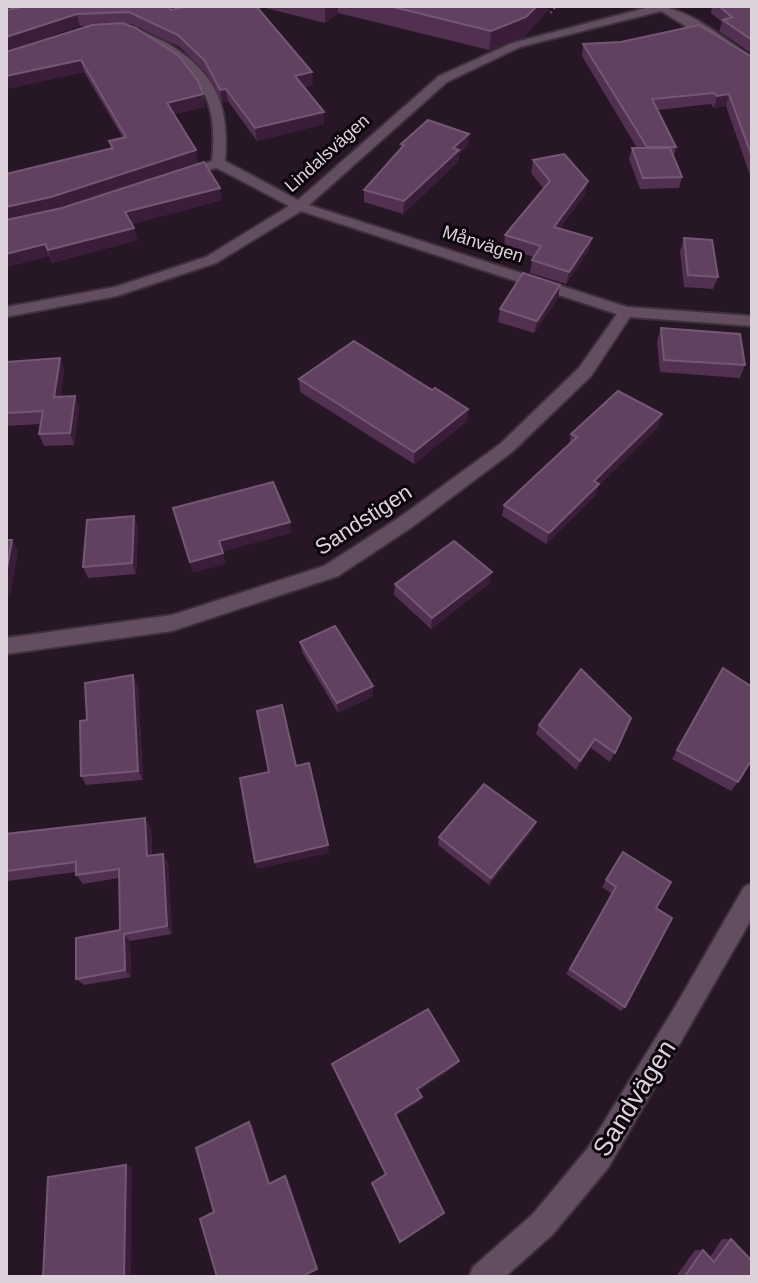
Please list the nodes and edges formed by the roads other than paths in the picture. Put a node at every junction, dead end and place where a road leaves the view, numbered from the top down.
1 (664, 7) edge
2 (126, 28) edge
3 (752, 63) edge
4 (218, 163) junction
5 (193, 172) edge
6 (299, 206) junction
7 (6, 312) edge
8 (626, 312) junction
9 (752, 321) edge
10 (6, 646) edge
11 (752, 895) edge
12 (483, 1277) edge

1 - 3 street
1 - 6 street, Lindalsvägen
2 - 4 street
4 - 5 street
4 - 6 street, Månvägen
6 - 7 street, Lindalsvägen
6 - 8 street, Månvägen
8 - 9 street, Månvägen
8 - 10 street, Sandstigen
11 - 12 street, Sandvägen

